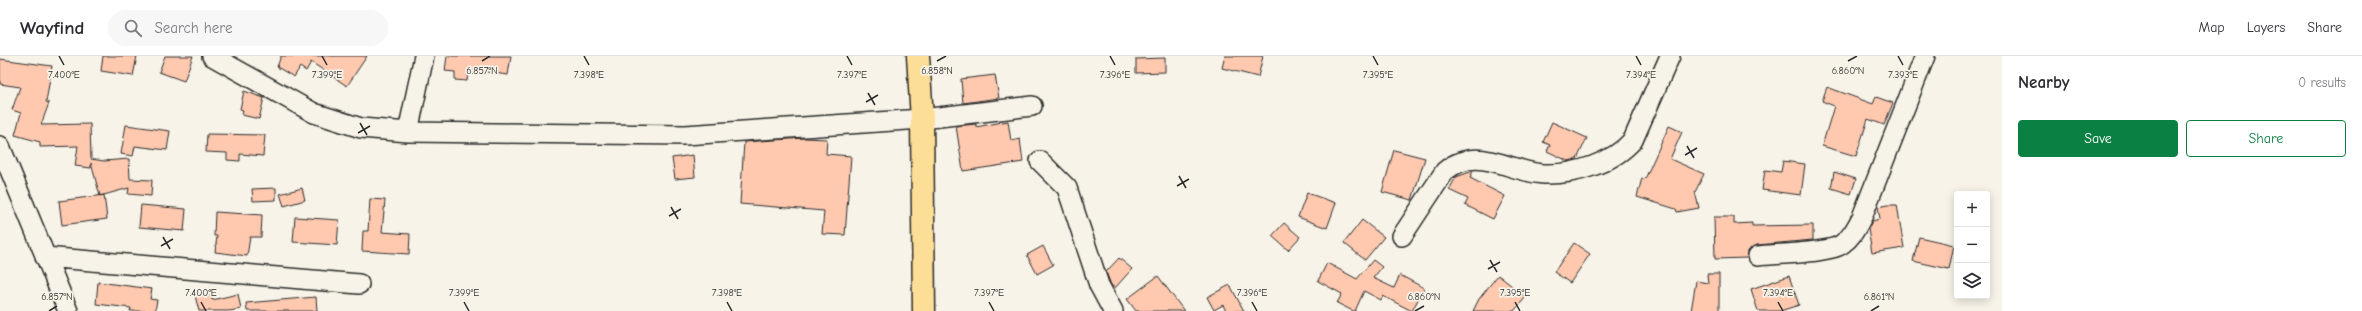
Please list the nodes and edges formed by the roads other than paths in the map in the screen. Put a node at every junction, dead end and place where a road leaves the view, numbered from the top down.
1 (212, 56) edge
2 (424, 56) edge
3 (918, 56) edge
4 (1670, 56) edge
5 (1925, 56) edge
6 (1032, 106) dead end
7 (922, 119) junction
8 (408, 132) junction
9 (0, 146) edge
10 (1040, 161) dead end
11 (1402, 236) dead end
12 (1758, 256) dead end
13 (46, 257) junction
14 (359, 284) dead end
15 (68, 311) edge
16 (924, 311) edge
17 (1113, 311) edge

1 - 8 street
2 - 8 street
3 - 7 main road
4 - 11 street
5 - 12 street
6 - 7 street
7 - 8 street
7 - 16 main road
9 - 13 street
10 - 17 street
13 - 14 street
13 - 15 street

